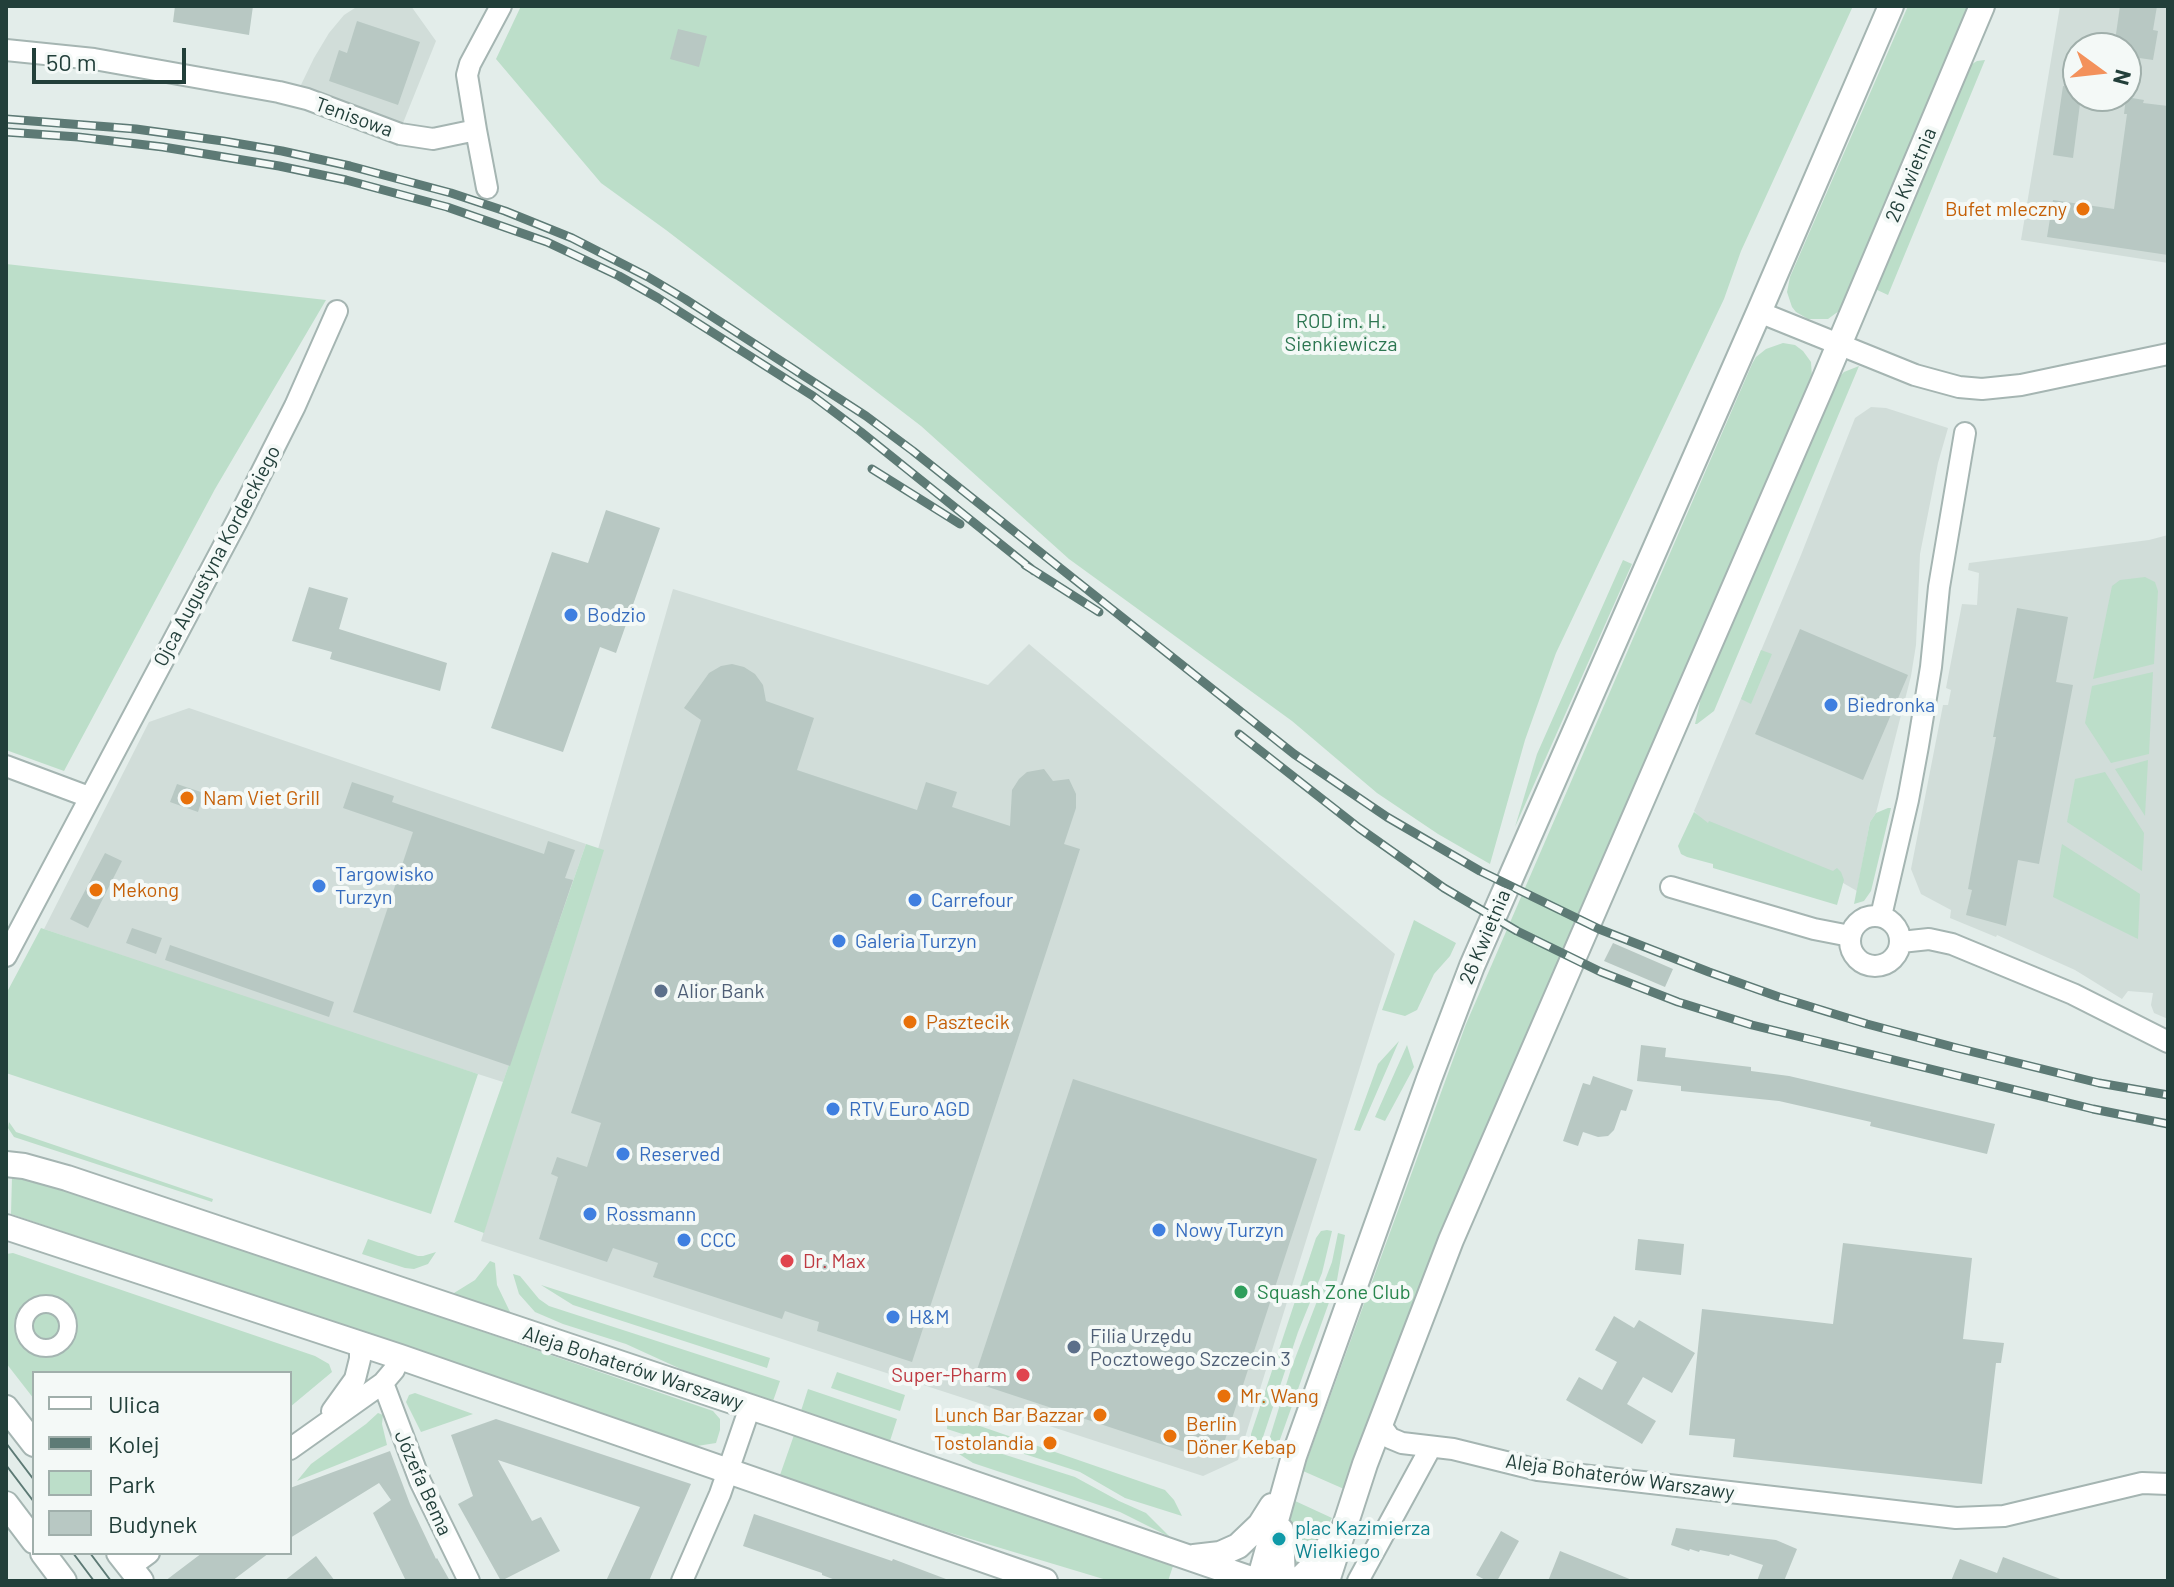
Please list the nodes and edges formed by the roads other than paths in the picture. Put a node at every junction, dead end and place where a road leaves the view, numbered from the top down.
1 (501, 6) edge
2 (1891, 6) edge
3 (1982, 6) edge
4 (6, 50) edge
5 (476, 130) junction
6 (487, 188) dead end
7 (337, 311) dead end
8 (1759, 312) junction
9 (1839, 344) junction
10 (2168, 354) edge
11 (1965, 433) dead end
12 (6, 766) edge
13 (89, 797) junction
14 (1671, 887) dead end
15 (1881, 916) junction
16 (1850, 936) junction
17 (1901, 942) junction
18 (6, 956) edge
19 (2168, 1042) edge
20 (6, 1164) edge
21 (6, 1227) edge
22 (360, 1344) junction
23 (400, 1357) junction
24 (383, 1383) junction
25 (750, 1407) junction
26 (6, 1408) edge
27 (1380, 1424) junction
28 (321, 1426) junction
29 (32, 1441) edge
30 (1431, 1447) junction
31 (292, 1448) edge
32 (728, 1470) junction
33 (2168, 1484) edge
34 (1283, 1492) junction
35 (6, 1504) edge
36 (1346, 1519) junction
37 (32, 1538) edge
38 (44, 1555) edge
39 (1188, 1557) junction
40 (64, 1581) edge
41 (469, 1581) edge
42 (682, 1581) edge
43 (1045, 1581) edge
44 (1228, 1581) edge
45 (1258, 1581) edge
46 (1283, 1581) edge
47 (1298, 1581) edge
48 (1327, 1581) edge
49 (1358, 1581) edge

1 - 5 street
2 - 8 street, 26 Kwietnia
3 - 9 street, 26 Kwietnia
4 - 5 street, Tenisowa
5 - 6 street
7 - 13 street, Ojca Augustyna Kordeckiego
8 - 9 street
8 - 34 street, 26 Kwietnia
9 - 10 street
9 - 27 street, 26 Kwietnia
11 - 15 street
12 - 13 street
13 - 18 street, Ojca Augustyna Kordeckiego
14 - 16 street
15 - 16 street
15 - 17 street
16 - 17 street
17 - 19 street
20 - 25 street, Aleja Bohaterów Warszawy
21 - 22 street
22 - 23 street
22 - 28 street
23 - 24 street
23 - 32 street
24 - 28 street
24 - 41 street, Józefa Bema
25 - 32 street, Aleja Bohaterów Warszawy
25 - 39 street, Aleja Bohaterów Warszawy
26 - 29 street
27 - 30 street
27 - 36 street, 26 Kwietnia
28 - 31 street
30 - 33 street, Aleja Bohaterów Warszawy
30 - 49 street
32 - 42 street, Aleja Bohaterów Warszawy
32 - 43 street
34 - 39 street
34 - 45 street, 26 Kwietnia
34 - 46 street
35 - 37 street
36 - 47 street
36 - 48 street, 26 Kwietnia
38 - 40 street
39 - 44 street
39 - 45 street, Aleja Bohaterów Warszawy

